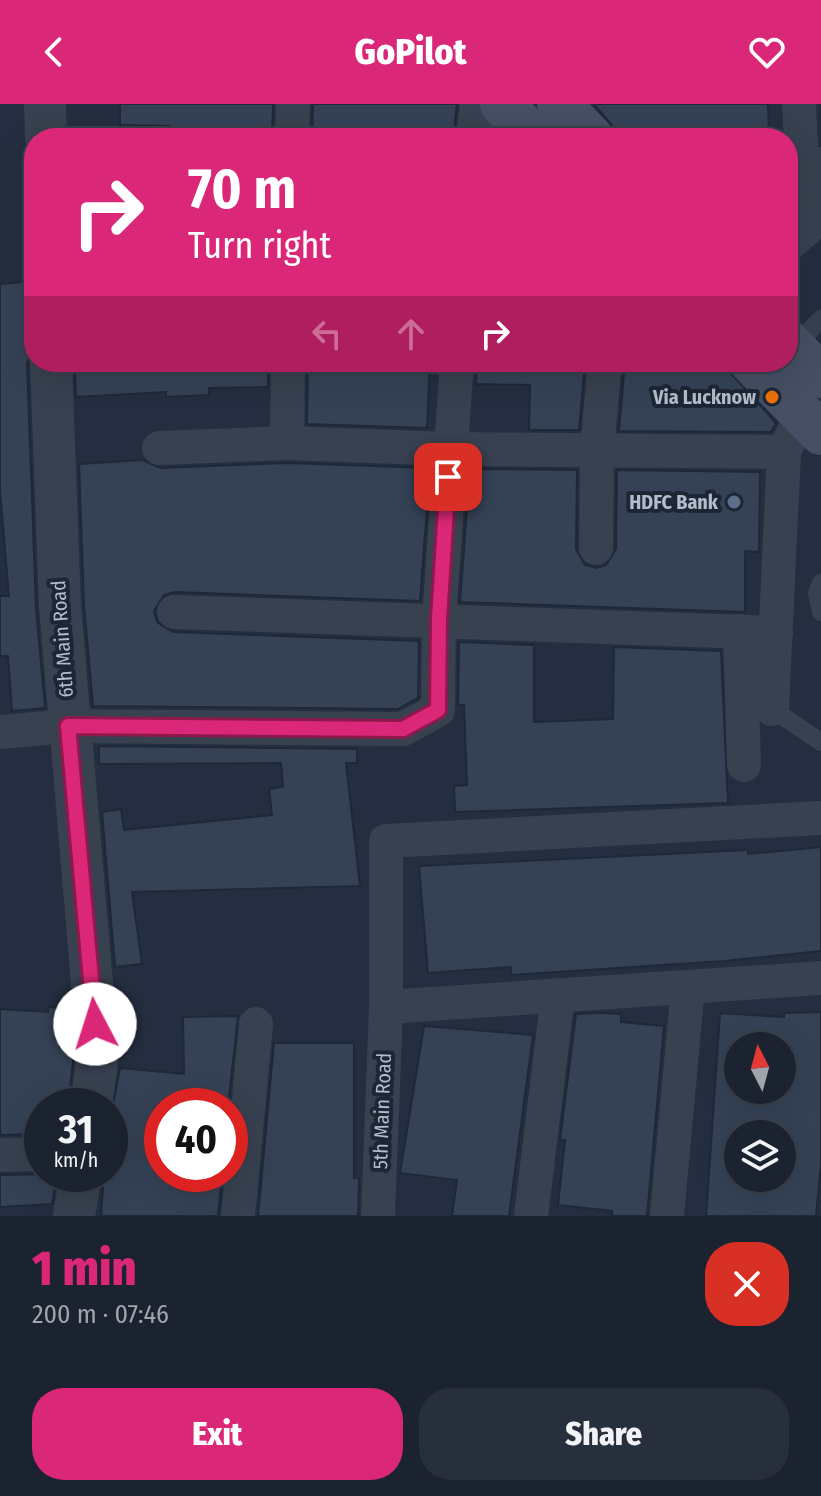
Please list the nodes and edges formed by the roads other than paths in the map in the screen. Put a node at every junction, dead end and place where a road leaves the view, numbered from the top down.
1 (45, 104) edge
2 (293, 104) edge
3 (477, 104) edge
4 (502, 104) edge
5 (559, 104) edge
6 (799, 104) edge
7 (46, 128) edge
8 (292, 128) edge
9 (474, 128) edge
10 (525, 128) edge
11 (582, 128) edge
12 (804, 205) edge
13 (51, 372) edge
14 (288, 372) edge
15 (456, 372) edge
16 (604, 372) edge
17 (776, 372) edge
18 (804, 383) edge
19 (287, 443) junction
20 (159, 448) dead end
21 (450, 449) junction
22 (597, 449) junction
23 (596, 548) dead end
24 (821, 583) edge
25 (174, 612) dead end
26 (821, 612) edge
27 (439, 619) junction
28 (740, 631) junction
29 (776, 633) junction
30 (772, 709) joint
31 (68, 726) junction
32 (0, 732) edge
33 (821, 742) edge
34 (744, 765) dead end
35 (821, 818) edge
36 (821, 978) edge
37 (688, 987) junction
38 (558, 995) junction
39 (386, 1007) junction
40 (256, 1024) dead end
41 (93, 1088) edge
42 (24, 1154) edge
43 (0, 1155) edge
44 (78, 1192) edge
45 (74, 1216) edge
46 (238, 1216) edge
47 (378, 1216) edge
48 (531, 1216) edge
49 (667, 1216) edge

1 - 7 street
2 - 8 street
3 - 9 street
4 - 10 main road
5 - 11 main road
6 - 12 street
13 - 31 street, 6th Main Road
14 - 19 street
15 - 21 street
16 - 22 street
17 - 18 main road
18 - 22 street
18 - 29 street
19 - 20 street
19 - 21 street
21 - 22 street
21 - 27 street
22 - 23 street
24 - 26 lane
25 - 27 street
27 - 28 street
27 - 31 street
28 - 29 street
28 - 34 street
29 - 30 street
30 - 33 lane
31 - 32 street
31 - 41 street, 6th Main Road
35 - 39 street, 5th Main Road
36 - 37 street
37 - 38 street
37 - 49 street
38 - 39 street
38 - 48 street
39 - 47 street, 5th Main Road
40 - 46 street
42 - 43 street
44 - 45 street

